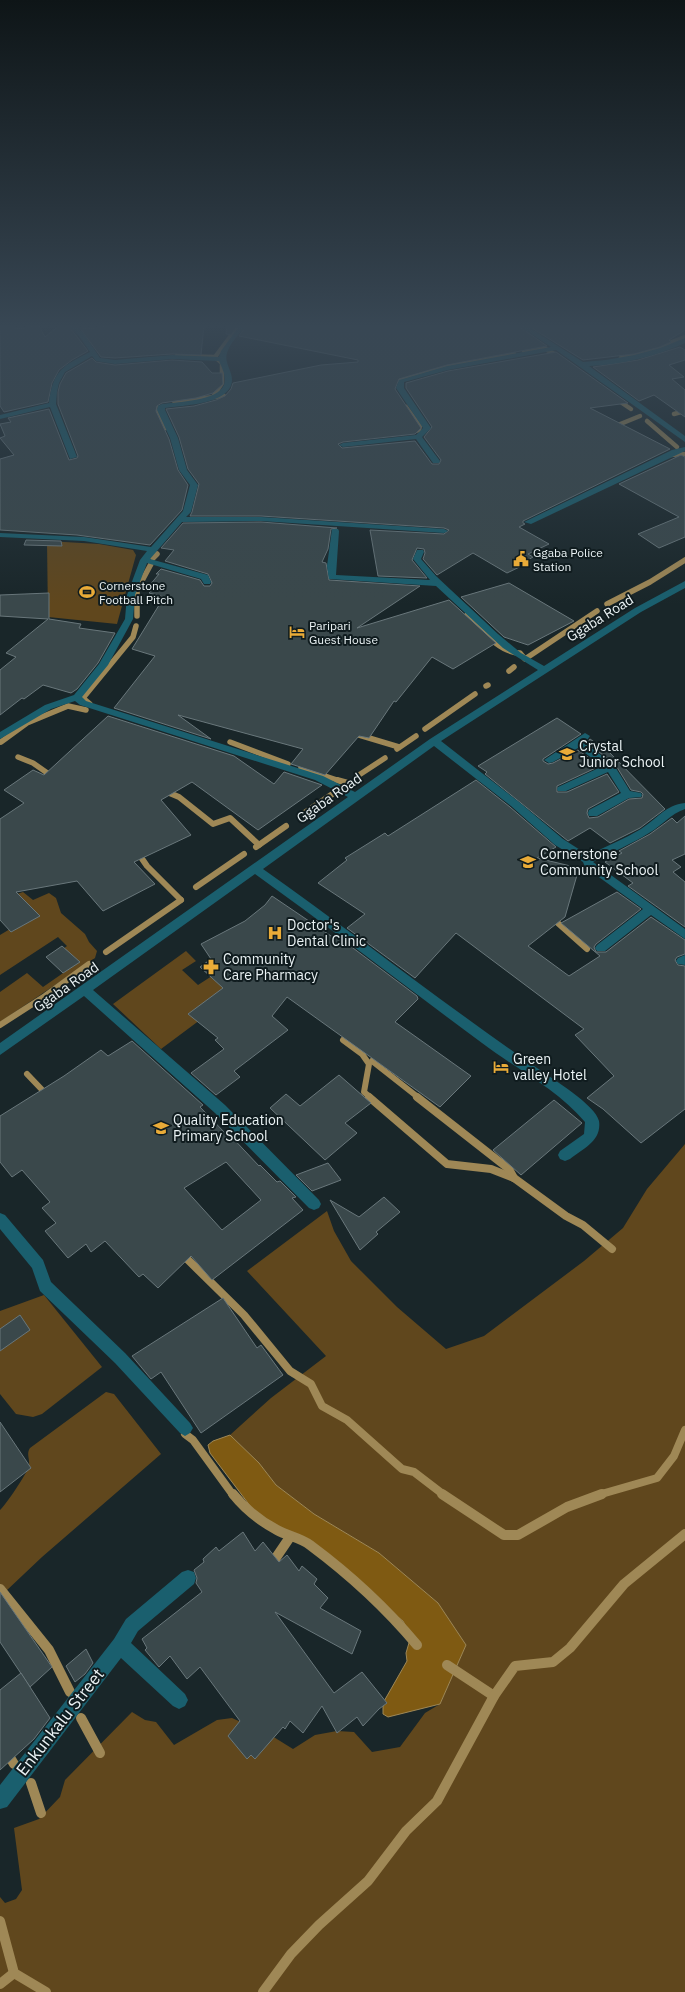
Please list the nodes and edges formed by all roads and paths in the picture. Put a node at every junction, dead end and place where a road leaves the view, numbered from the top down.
1 (58, 418) edge
2 (165, 418) edge
3 (420, 418) edge
4 (655, 418) edge
5 (418, 437) junction
6 (685, 440) edge
7 (343, 445) dead end
8 (685, 449) edge
9 (73, 457) dead end
10 (436, 461) dead end
11 (179, 520) junction
12 (528, 522) dead end
13 (335, 531) dead end
14 (444, 531) dead end
15 (0, 535) edge
16 (154, 550) junction
17 (420, 552) dead end
18 (144, 560) junction
19 (207, 582) dead end
20 (437, 583) junction
21 (685, 584) edge
22 (544, 670) junction
23 (77, 696) junction
24 (2, 732) edge
25 (434, 741) junction
26 (550, 760) dead end
27 (610, 767) junction
28 (562, 789) dead end
29 (356, 796) junction
30 (684, 806) dead end
31 (593, 813) dead end
32 (587, 860) junction
33 (254, 868) junction
34 (651, 909) junction
35 (685, 935) edge
36 (601, 948) dead end
37 (85, 990) junction
38 (0, 1050) edge
39 (564, 1156) dead end
40 (314, 1204) dead end
41 (0, 1219) edge
42 (185, 1428) dead end
43 (188, 1578) dead end
44 (120, 1645) junction
45 (179, 1700) dead end
46 (0, 1800) edge

1 - 9 street
2 - 11 street
3 - 5 street
4 - 6 street
5 - 7 street
5 - 10 street
8 - 12 street
11 - 14 street
11 - 16 street
13 - 20 street
15 - 16 street
16 - 18 street
17 - 20 street
18 - 19 street
18 - 23 street
20 - 22 street
21 - 22 street, Ggaba Road
22 - 25 street, Ggaba Road
23 - 24 street
23 - 29 street
25 - 29 street, Ggaba Road
25 - 32 street
26 - 27 street
27 - 28 street
27 - 31 street
29 - 33 street, Ggaba Road
30 - 32 street
32 - 34 street
33 - 37 street, Ggaba Road
33 - 39 street
34 - 35 street
34 - 36 street
37 - 38 street, Ggaba Road
37 - 40 street
41 - 42 street
43 - 44 street, Enkunkalu Street
44 - 45 street
44 - 46 street, Enkunkalu Street

